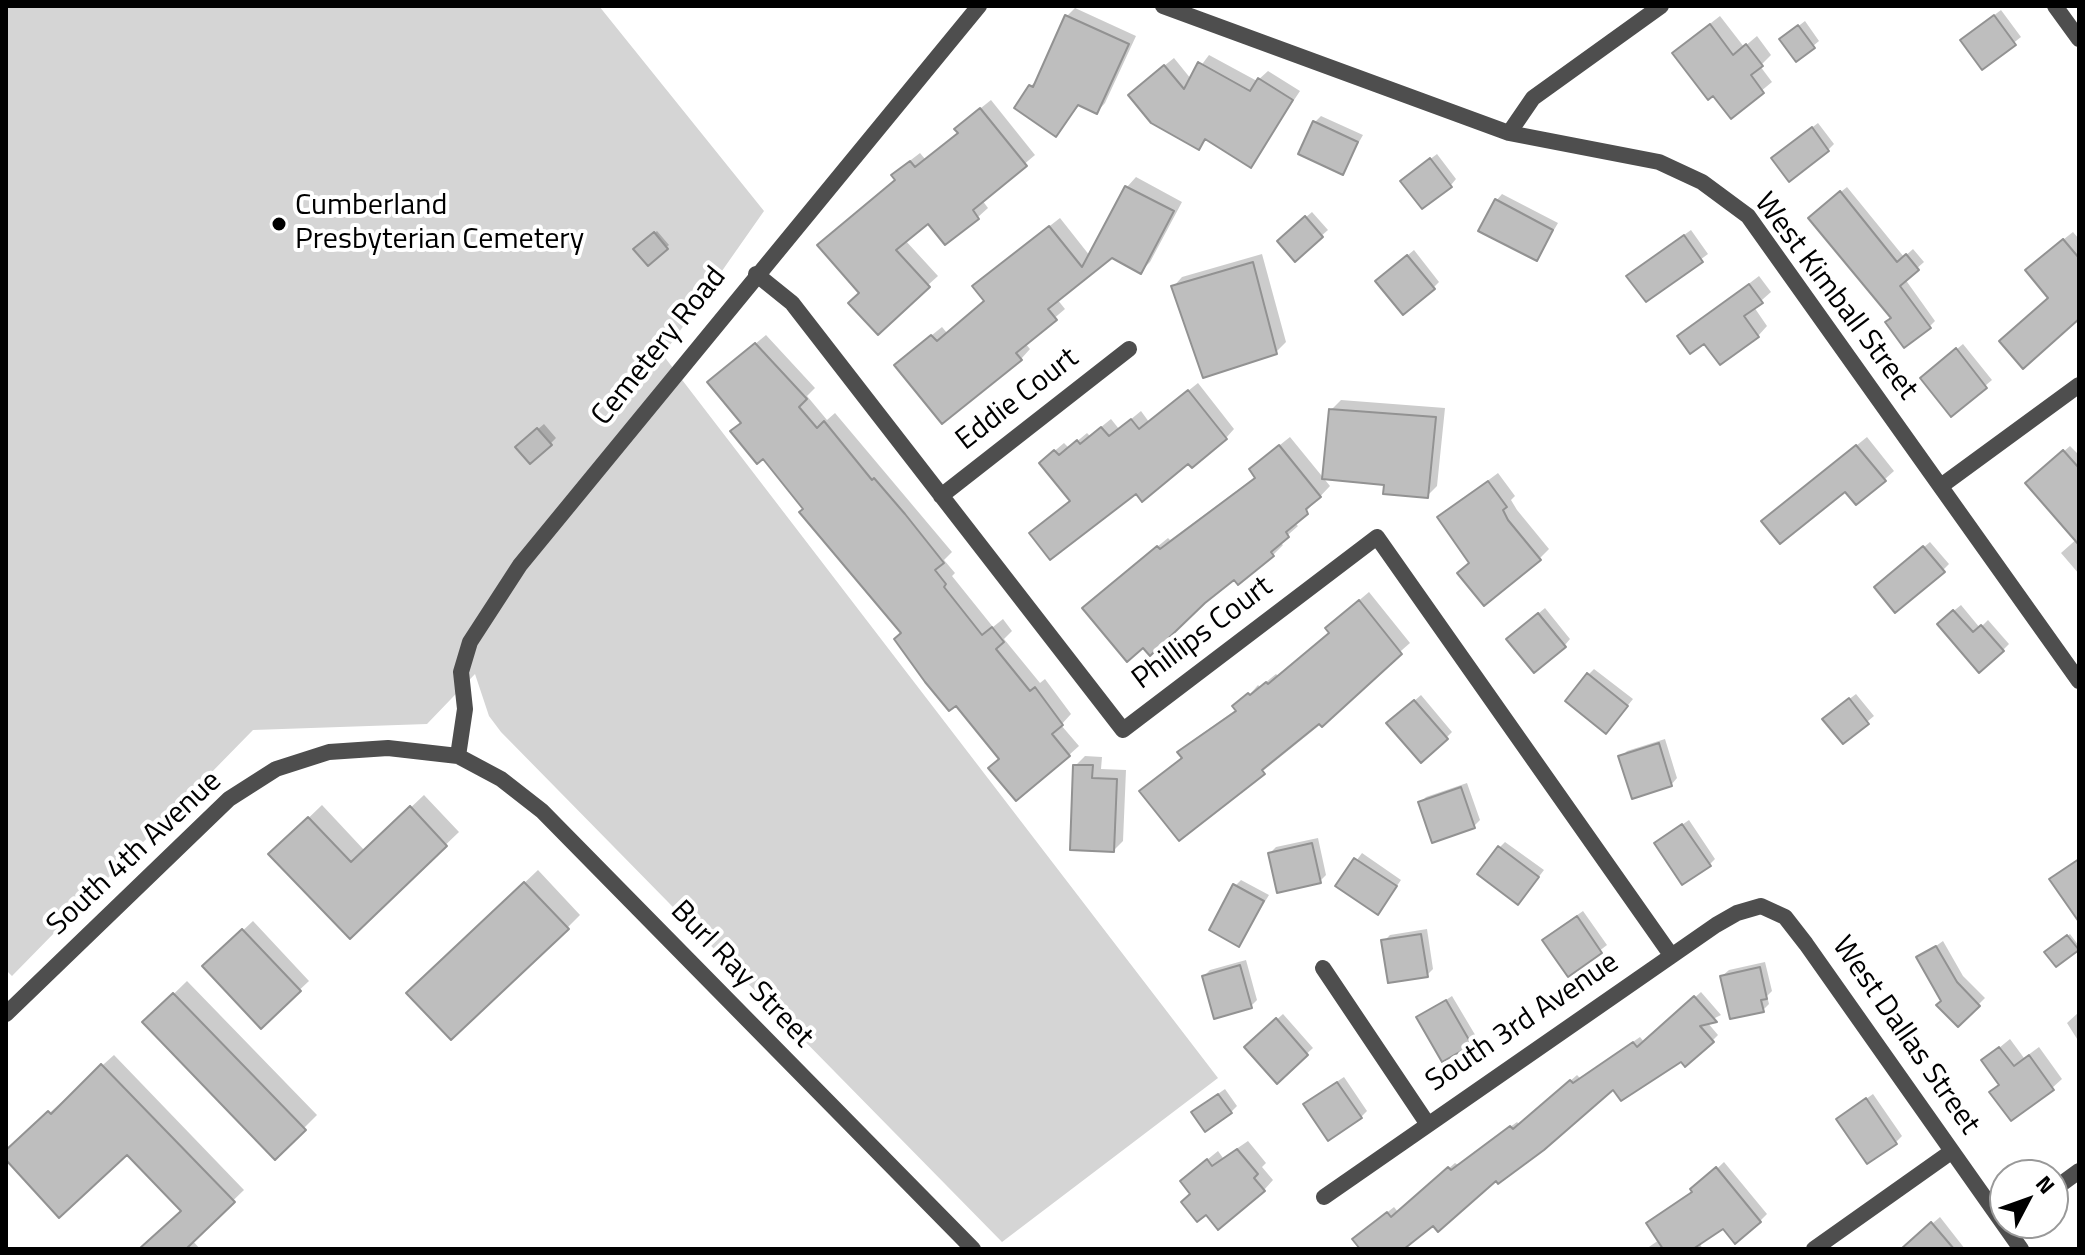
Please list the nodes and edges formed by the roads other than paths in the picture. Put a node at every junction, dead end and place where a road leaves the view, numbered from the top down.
1 (979, 6) edge
2 (1163, 6) edge
3 (1661, 6) edge
4 (2055, 6) edge
5 (2079, 39) edge
6 (1509, 133) junction
7 (756, 274) junction
8 (1129, 349) dead end
9 (2079, 385) edge
10 (1941, 486) junction
11 (941, 496) junction
12 (2079, 681) edge
13 (458, 756) junction
14 (1761, 906) joint
15 (1671, 955) junction
16 (1323, 968) dead end
17 (6, 1014) edge
18 (1427, 1123) junction
19 (1951, 1152) junction
20 (1324, 1197) dead end
21 (1989, 1202) edge
22 (973, 1249) edge
23 (1814, 1249) edge

1 - 7 street, Cemetery Road
2 - 6 street, West Kimball Street
3 - 6 street
4 - 5 street
6 - 10 street, West Kimball Street
7 - 11 street, Phillips Court
7 - 13 street, Cemetery Road
8 - 11 street, Eddie Court
9 - 10 street
10 - 12 street, West Kimball Street
11 - 15 street, Phillips Court
13 - 17 street, South 4th Avenue
13 - 22 street, Burl Ray Street
14 - 15 street, South 3rd Avenue
14 - 19 street, West Dallas Street
15 - 18 street, South 3rd Avenue
16 - 18 street
18 - 20 street, South 3rd Avenue
19 - 21 street, West Dallas Street
19 - 23 street

